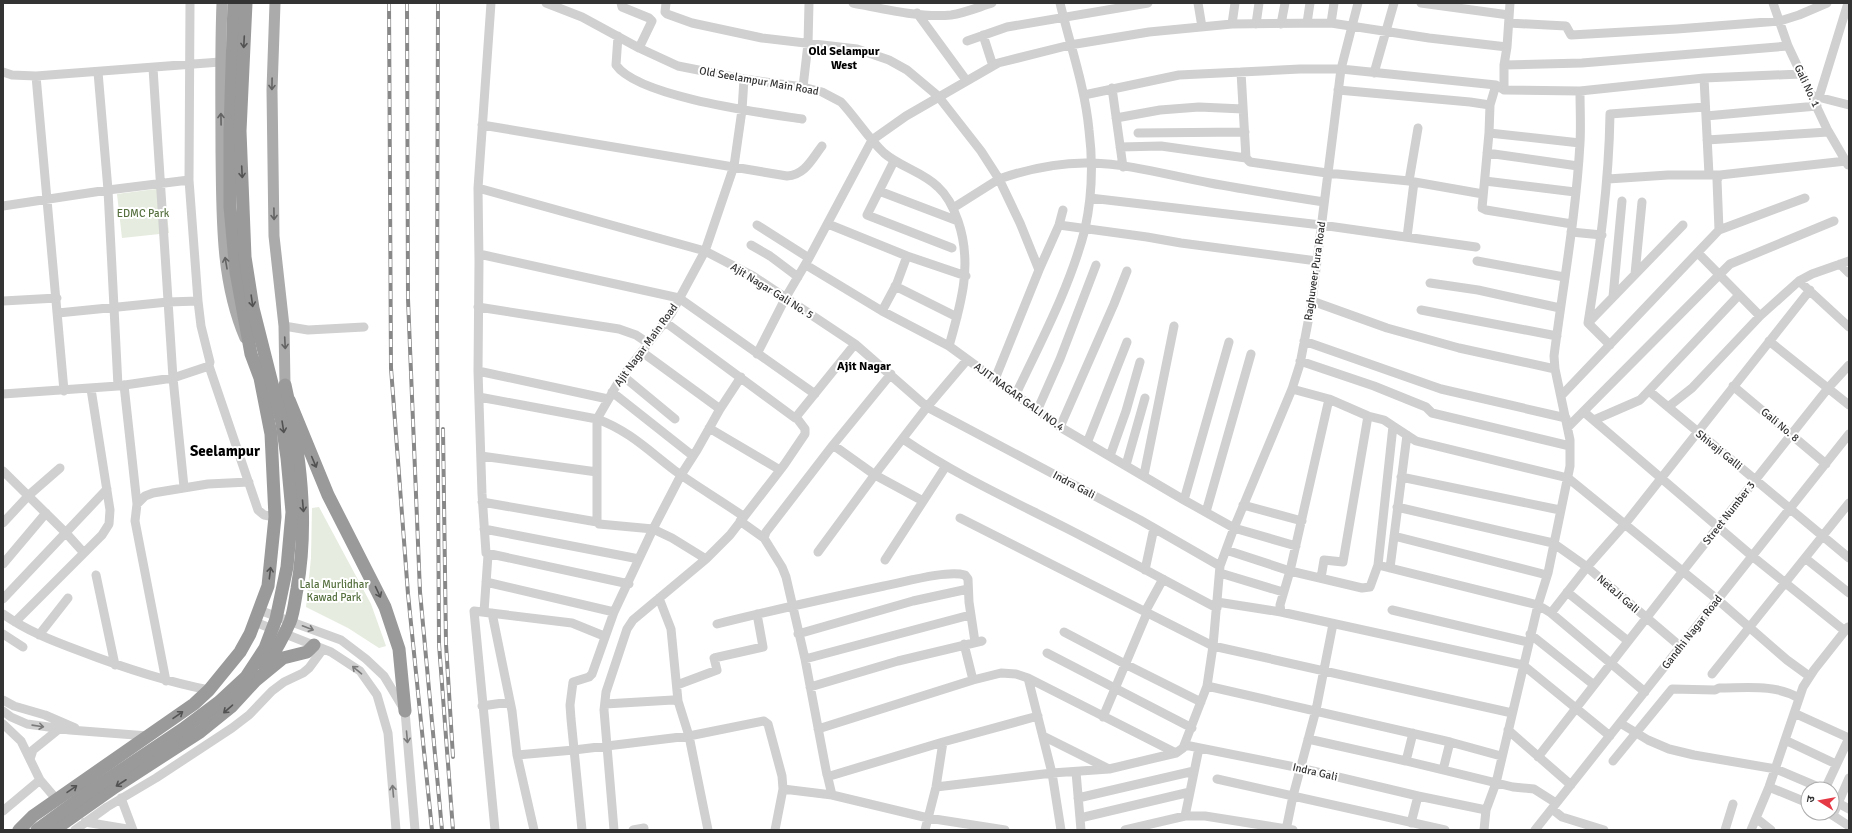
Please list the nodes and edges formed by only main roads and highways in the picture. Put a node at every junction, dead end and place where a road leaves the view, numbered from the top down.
1 (222, 3) edge
2 (234, 3) edge
3 (246, 3) edge
4 (275, 3) edge
5 (251, 354) junction
6 (285, 385) joint
7 (289, 400) junction
8 (318, 647) road end
9 (255, 681) junction
10 (405, 711) road end
11 (18, 830) edge
12 (36, 830) edge
13 (54, 830) edge

5 -> 1 main road
2 - 5 highway
3 -> 12 highway, bridge
4 -> 6 main road
11 -> 5 highway
6 - 7 highway
7 -> 9 highway
7 -> 10 highway
8 - 9 highway
9 -> 13 highway

